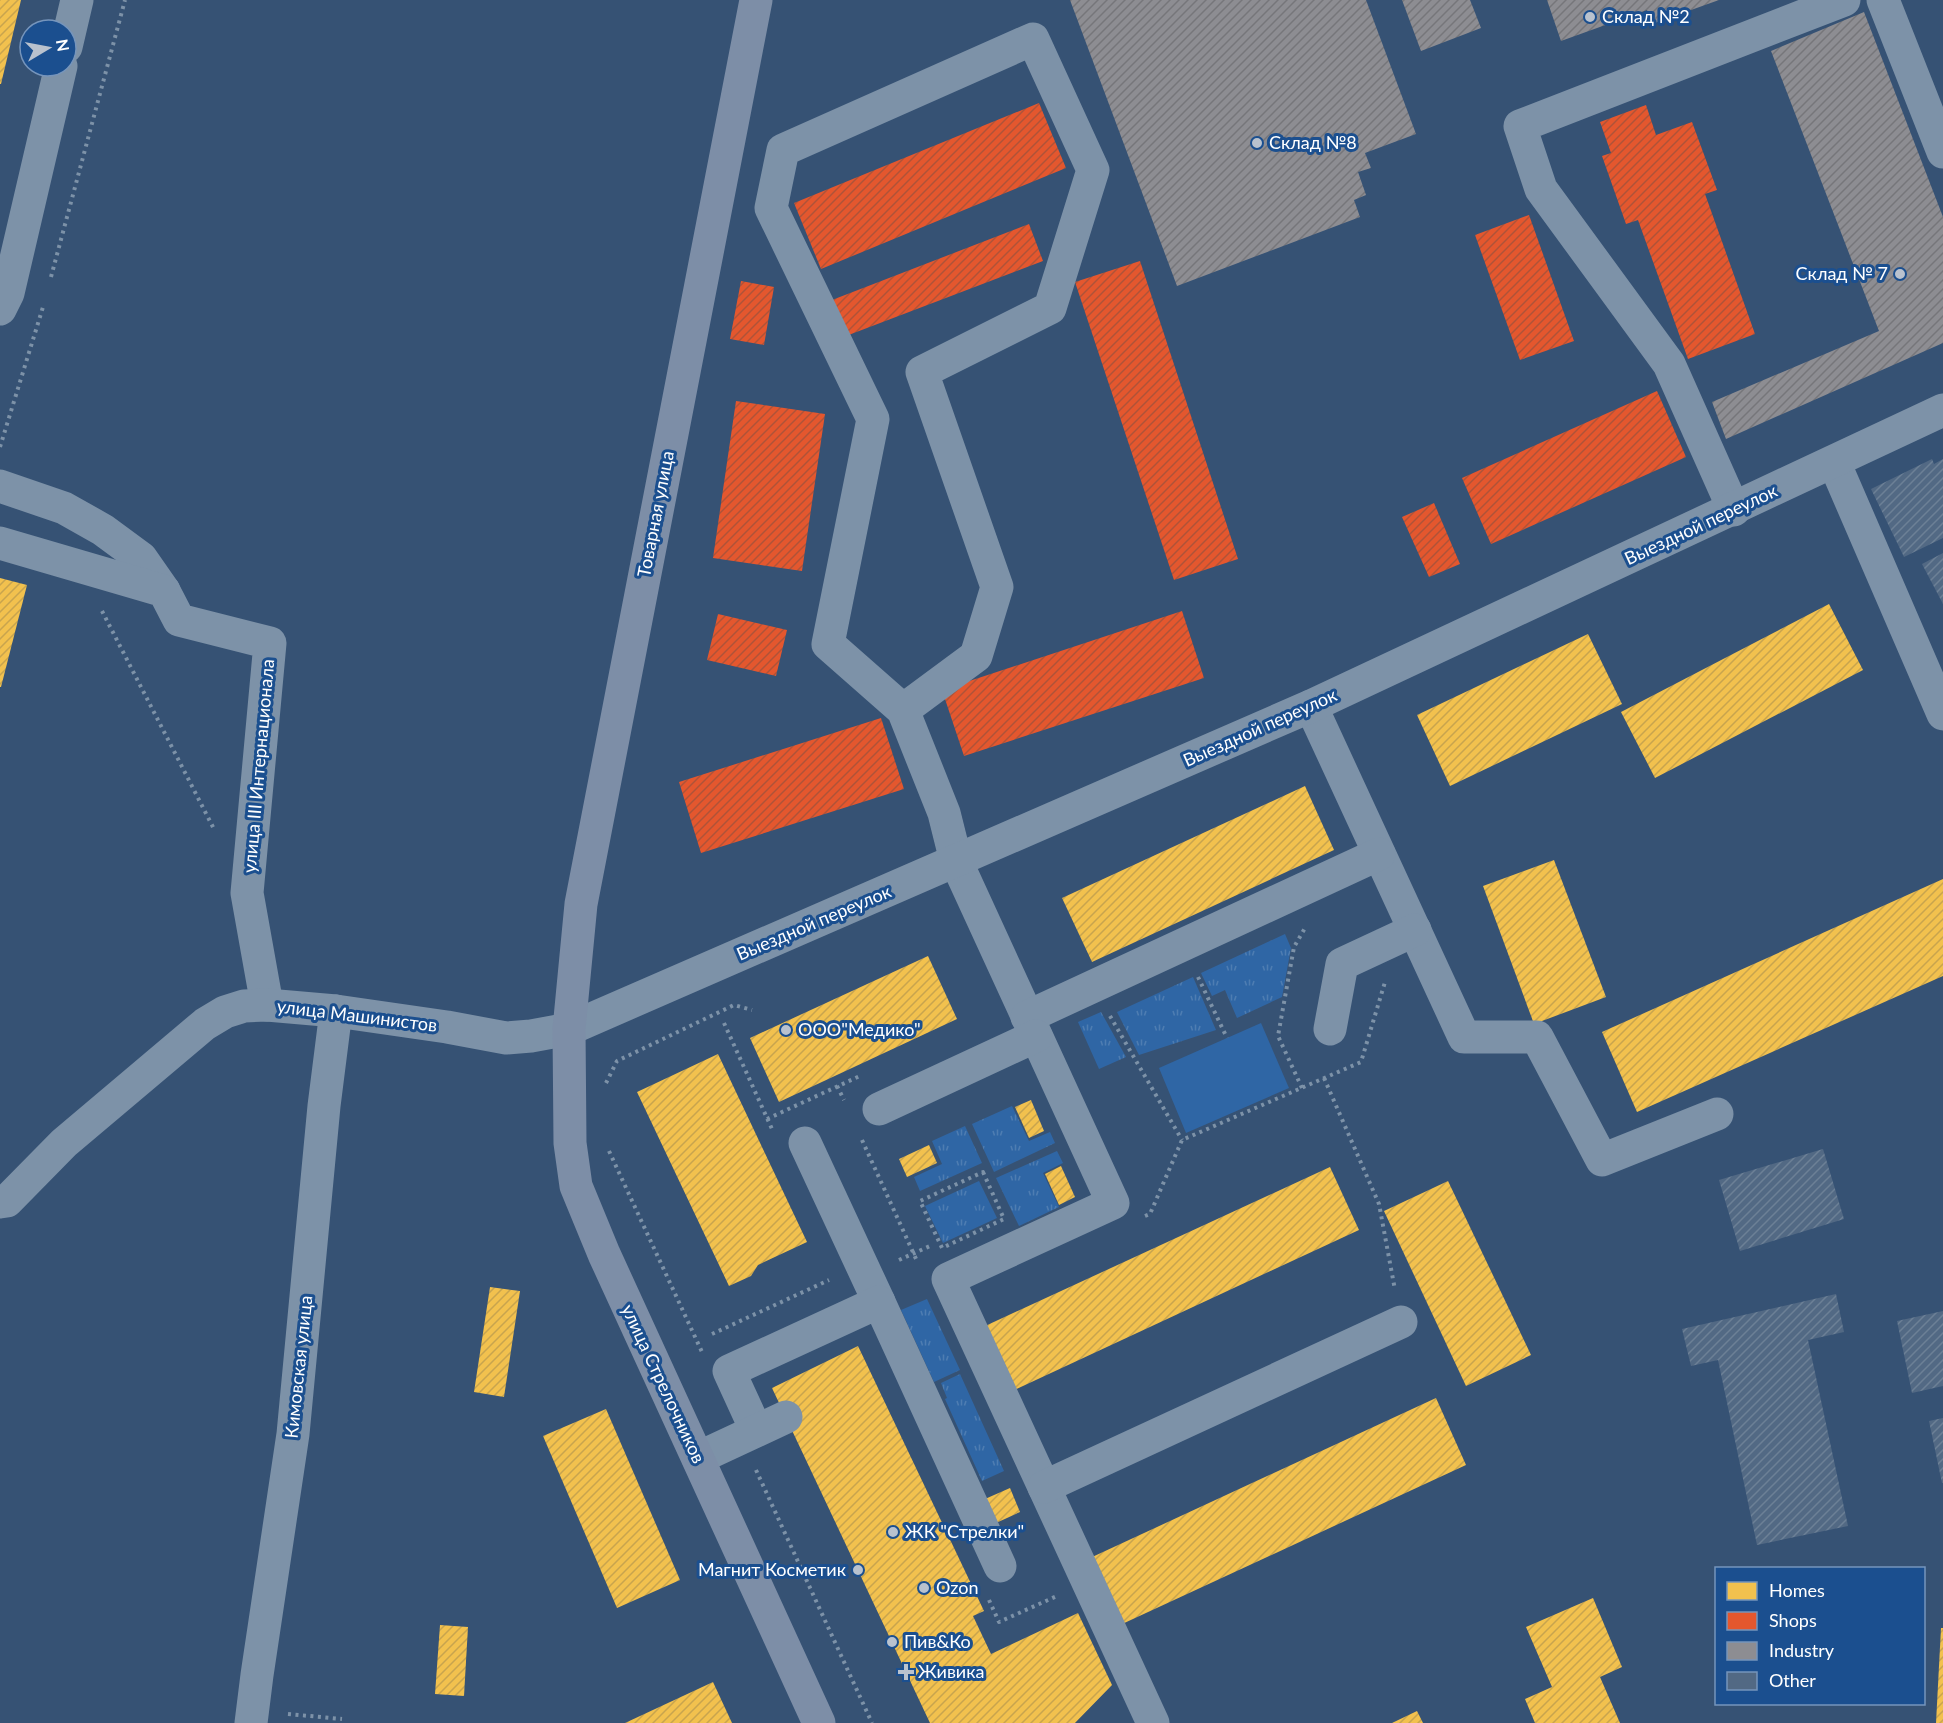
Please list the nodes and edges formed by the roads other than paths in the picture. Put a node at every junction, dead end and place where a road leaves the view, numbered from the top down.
1 (77, 0) edge
2 (756, 0) edge
3 (1844, 0) edge
4 (1883, 0) edge
5 (73, 18) edge
6 (58, 78) edge
7 (1943, 152) edge
8 (0, 309) edge
9 (1943, 410) edge
10 (1834, 462) junction
11 (0, 486) edge
12 (1734, 510) junction
13 (0, 543) edge
14 (164, 591) junction
15 (1311, 706) junction
16 (903, 710) junction
17 (1943, 714) edge
18 (1379, 854) junction
19 (956, 861) junction
20 (1406, 934) junction
21 (267, 1005) junction
22 (336, 1011) junction
23 (1032, 1027) junction
24 (569, 1029) junction
25 (1330, 1029) dead end
26 (1717, 1114) dead end
27 (866, 1115) road end
28 (791, 1141) road end
29 (0, 1202) edge
30 (862, 1284) junction
31 (1401, 1322) road end
32 (694, 1450) junction
33 (1044, 1487) junction
34 (1000, 1566) dead end
35 (251, 1723) edge
36 (819, 1723) edge
37 (1153, 1723) edge

1 - 5 street
2 - 24 main road, Товарная улица
3 - 12 street
4 - 7 street
6 - 8 street
9 - 10 street, Выездной переулок
10 - 12 street, Выездной переулок
10 - 17 street
11 - 14 street
12 - 15 street, Выездной переулок
13 - 14 street
14 - 21 street, улица III Интернационала
15 - 18 street
15 - 19 street, Выездной переулок
16 - 16 street
16 - 19 street
18 - 20 street
18 - 23 street
19 - 23 street
19 - 24 street, Выездной переулок
20 - 25 street
20 - 26 street
21 - 22 street, улица Машинистов
21 - 29 street, улица Машинистов
22 - 24 street, улица Машинистов
22 - 35 street, Кимовская улица
23 - 27 street
23 - 33 street
24 - 32 main road, улица Стрелочников
28 - 30 street
30 - 32 street
30 - 34 street
31 - 33 street
32 - 36 main road, улица Стрелочников
33 - 37 street

